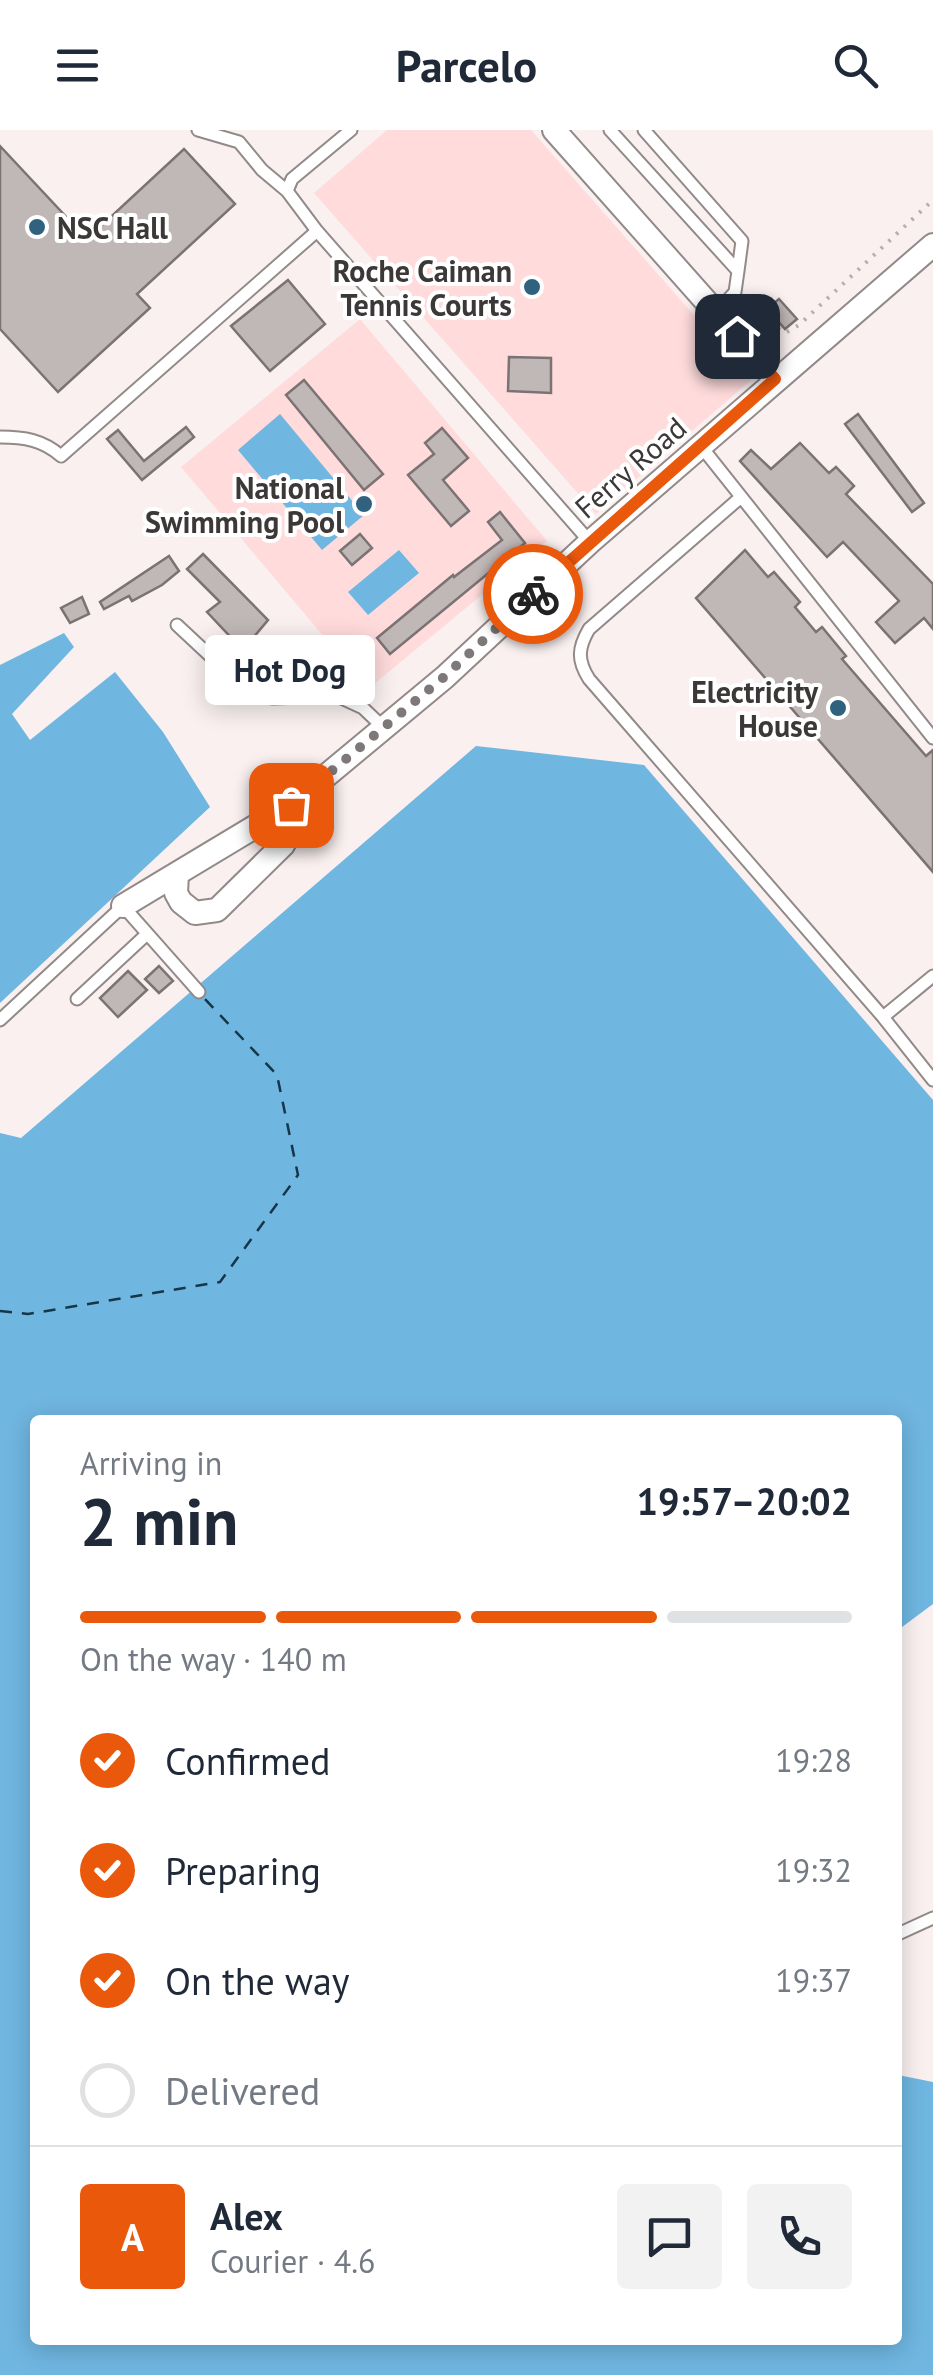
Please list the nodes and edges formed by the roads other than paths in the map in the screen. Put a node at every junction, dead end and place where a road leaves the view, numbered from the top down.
1 (198, 130) edge
2 (351, 130) edge
3 (554, 130) edge
4 (610, 130) edge
5 (644, 130) edge
6 (238, 136) edge
7 (288, 190) junction
8 (317, 232) junction
9 (933, 245) edge
10 (738, 270) junction
11 (716, 313) junction
12 (775, 379) junction
13 (0, 437) edge
14 (700, 445) junction
15 (741, 497) junction
16 (590, 542) junction
17 (177, 626) dead end
18 (384, 728) junction
19 (933, 738) edge
20 (291, 805) junction
21 (177, 874) junction
22 (123, 906) junction
23 (148, 934) junction
24 (933, 976) edge
25 (199, 992) dead end
26 (77, 998) dead end
27 (883, 1017) junction
28 (0, 1020) edge
29 (933, 1080) edge
30 (933, 1918) edge
31 (902, 1932) edge

1 - 6 lane
2 - 7 lane
3 - 11 street
4 - 10 lane
5 - 10 lane
6 - 7 lane
7 - 8 lane
8 - 13 lane
8 - 16 lane
9 - 12 street, Ferry Road
10 - 11 lane
11 - 12 street
12 - 14 street, Ferry Road
14 - 15 lane
14 - 16 street, Ferry Road
15 - 19 lane
15 - 27 lane
16 - 18 street, Ferry Road
17 - 18 lane
18 - 20 street, Ferry Road
20 - 21 street, Ferry Road
20 - 21 street
21 - 22 street, Ferry Road
22 - 23 lane
22 - 28 lane
23 - 25 lane
23 - 26 lane
24 - 27 lane
27 - 29 lane
30 - 31 lane

